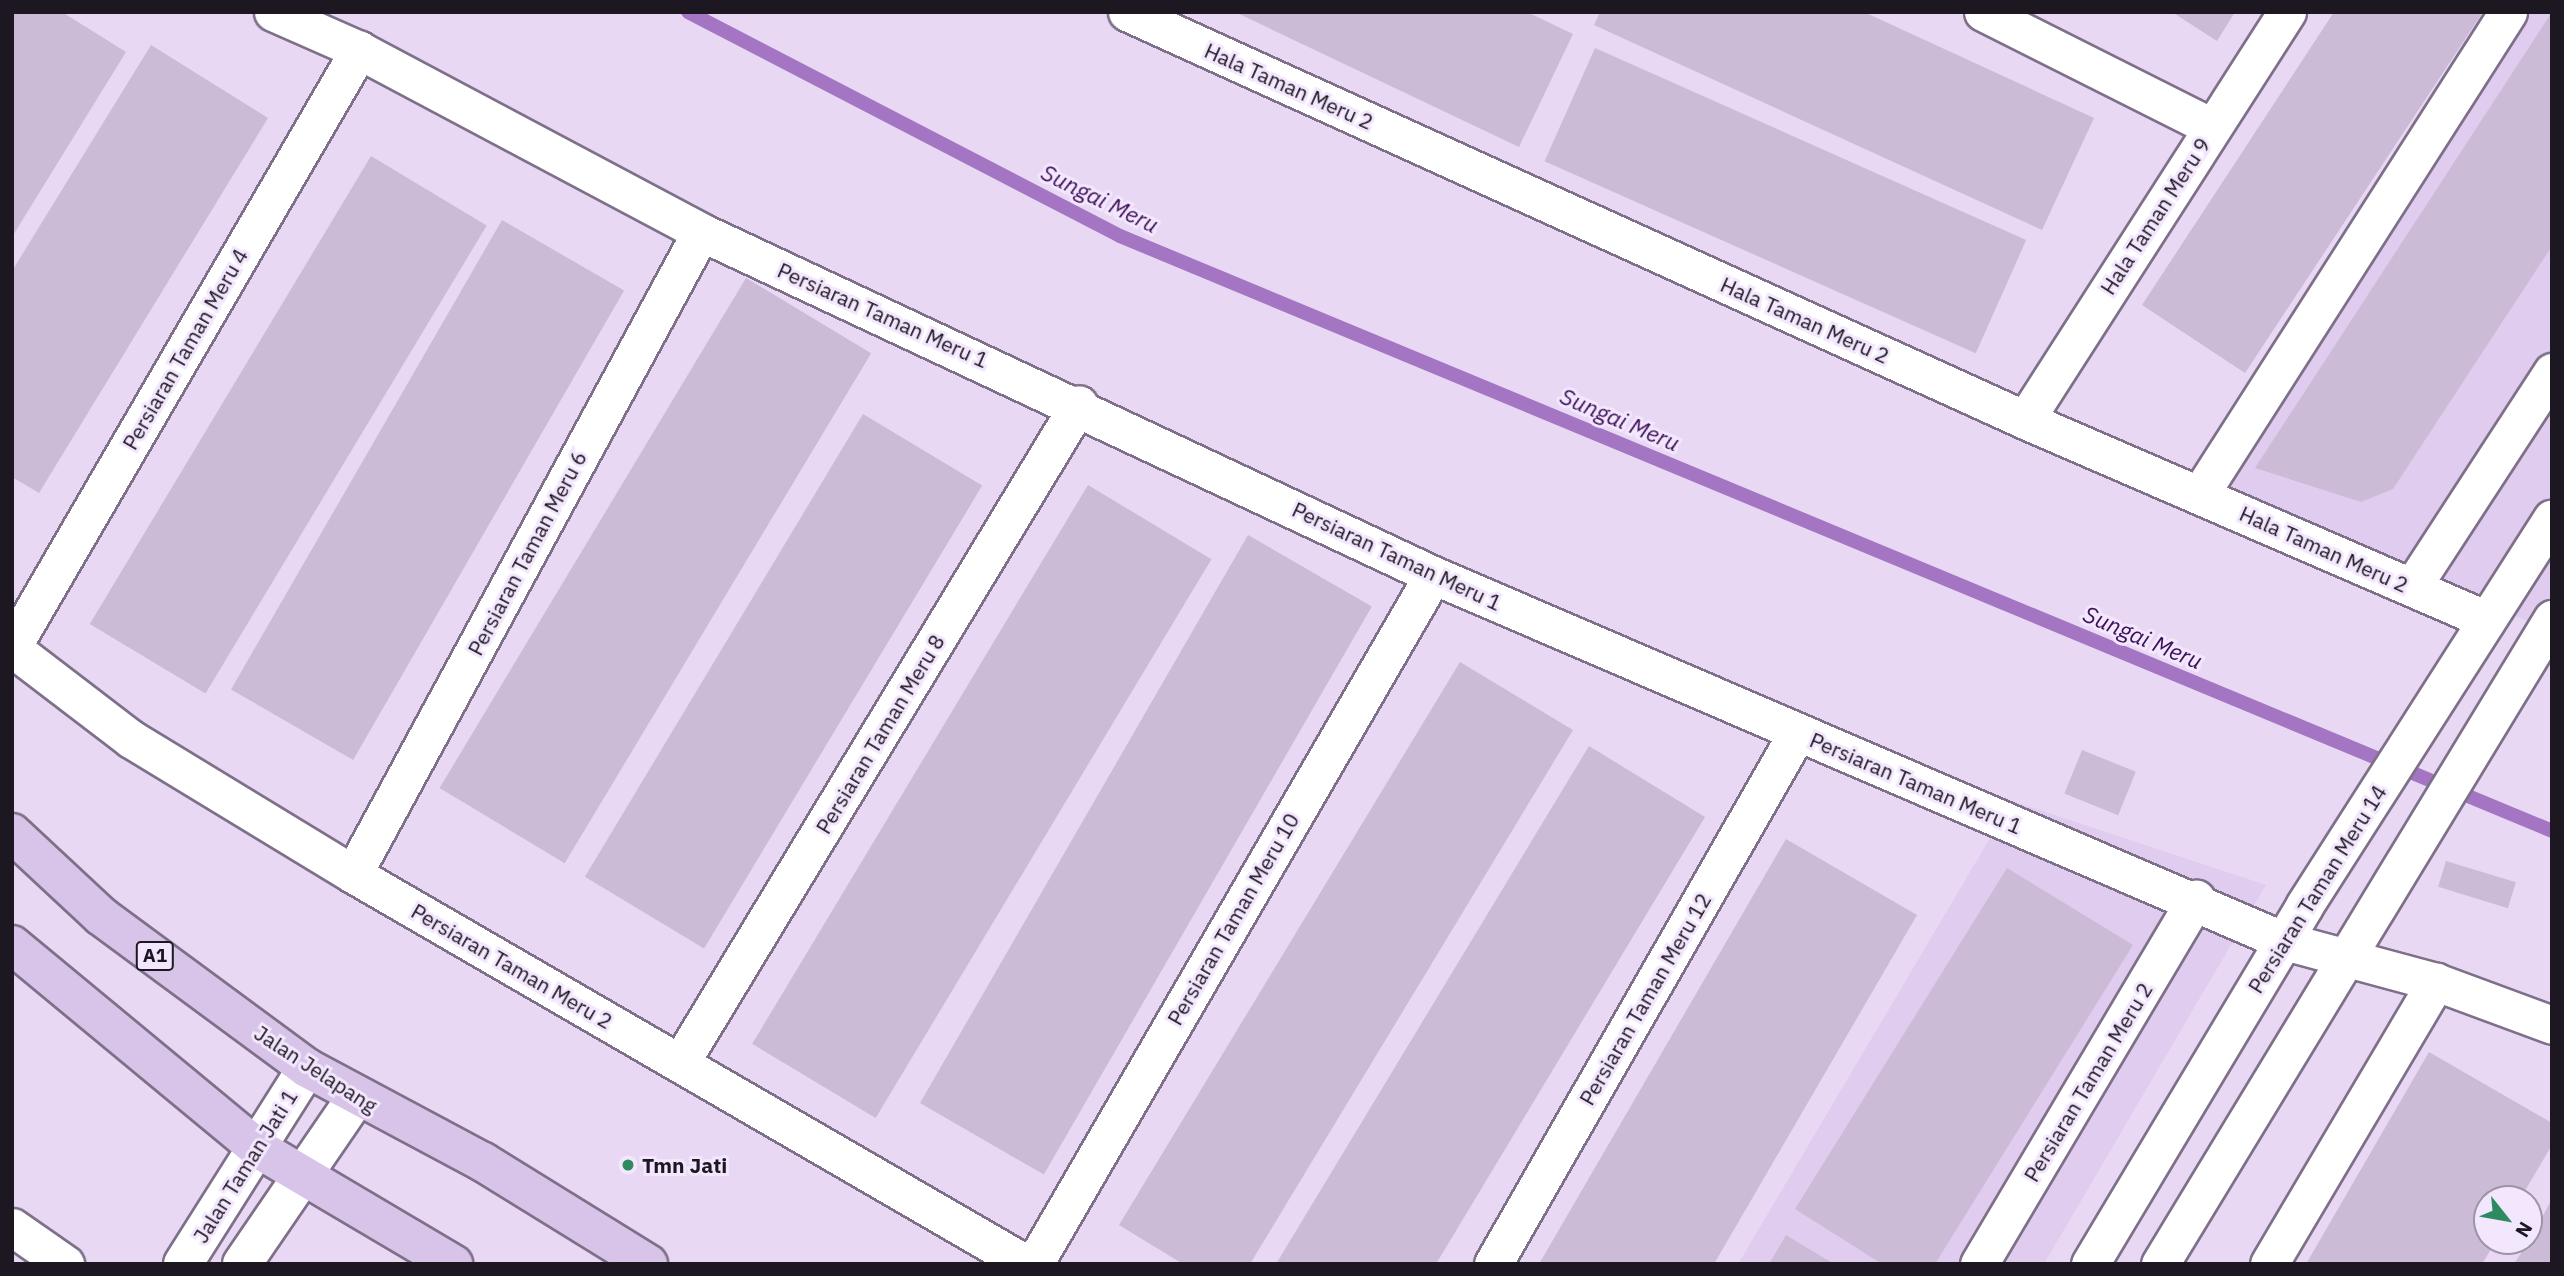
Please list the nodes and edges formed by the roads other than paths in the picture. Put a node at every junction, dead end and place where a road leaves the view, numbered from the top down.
1 (273, 12) edge
2 (1127, 12) edge
3 (1983, 12) edge
4 (2287, 12) edge
5 (2508, 12) edge
6 (359, 50) junction
7 (2212, 127) junction
8 (701, 232) junction
9 (2552, 372) edge
10 (1079, 404) junction
11 (2025, 420) junction
12 (2200, 494) junction
13 (2552, 518) edge
14 (1433, 575) junction
15 (2412, 587) junction
16 (2487, 620) junction
17 (2549, 626) edge
18 (12, 648) edge
19 (1797, 733) junction
20 (12, 833) edge
21 (353, 874) junction
22 (2196, 899) junction
23 (2284, 941) junction
24 (12, 945) edge
25 (2341, 961) junction
26 (2436, 982) junction
27 (2552, 1025) edge
28 (680, 1063) junction
29 (307, 1068) junction
30 (355, 1099) junction
31 (257, 1149) junction
32 (305, 1176) junction
33 (12, 1227) edge
34 (65, 1264) edge
35 (183, 1264) edge
36 (242, 1264) edge
37 (453, 1264) edge
38 (648, 1264) edge
39 (1026, 1264) edge
40 (1034, 1264) edge
41 (1493, 1264) edge
42 (1979, 1264) edge
43 (2090, 1264) edge
44 (2160, 1264) edge
45 (2269, 1264) edge

1 - 6 street, Persiaran Taman Meru 1
2 - 11 street, Hala Taman Meru 2
3 - 7 street
4 - 7 street, Hala Taman Meru 9
5 - 12 street
6 - 8 street, Persiaran Taman Meru 1
6 - 18 street, Persiaran Taman Meru 4
7 - 11 street, Hala Taman Meru 9
8 - 10 street, Persiaran Taman Meru 1
8 - 21 street, Persiaran Taman Meru 6
9 - 15 street
10 - 14 street, Persiaran Taman Meru 1
10 - 28 street, Persiaran Taman Meru 8
11 - 12 street, Hala Taman Meru 2
12 - 15 street, Hala Taman Meru 2
13 - 16 street, Persiaran Taman Meru 14
14 - 19 street, Persiaran Taman Meru 1
14 - 40 street, Persiaran Taman Meru 10
15 - 16 street, Hala Taman Meru 2
16 - 23 street, Persiaran Taman Meru 14
17 - 25 street
18 - 21 street, Persiaran Taman Meru 2
19 - 22 street, Persiaran Taman Meru 1
19 - 41 street, Persiaran Taman Meru 12
20 - 29 main road, Jalan Jelapang / A1
21 - 28 street, Persiaran Taman Meru 2
22 - 23 street, Persiaran Taman Meru 1
22 - 42 street, Persiaran Taman Meru 2
23 - 25 street, Persiaran Taman Meru 1
23 - 43 street, Persiaran Taman Meru 14
24 - 31 main road
25 - 26 street, Persiaran Taman Meru 1
25 - 44 street
26 - 27 street, Persiaran Taman Meru 1
26 - 45 street
28 - 39 street, Persiaran Taman Meru 2
29 - 30 main road, Jalan Jelapang / A1
29 - 31 street, Jalan Taman Jati 1
30 - 32 street
30 - 38 main road, Jalan Jelapang / A1
31 - 32 main road
31 - 35 street, Jalan Taman Jati 1
32 - 36 street
32 - 37 main road
33 - 34 street

